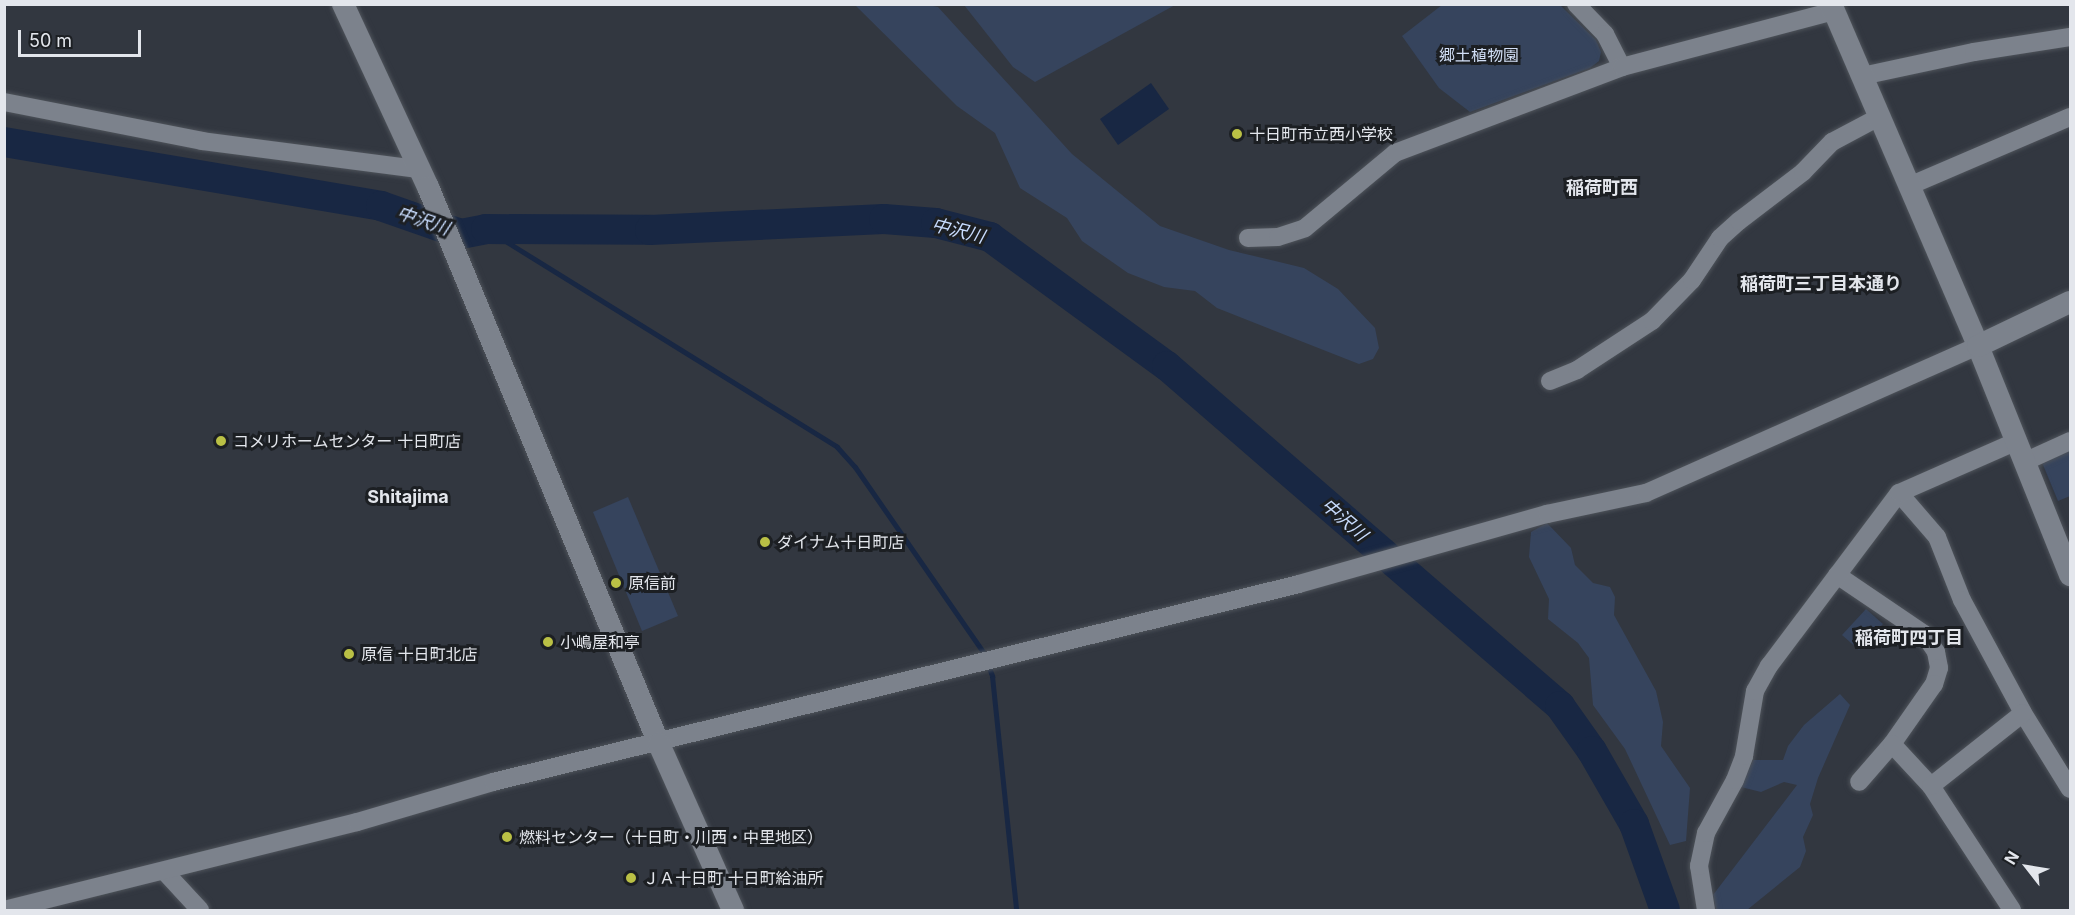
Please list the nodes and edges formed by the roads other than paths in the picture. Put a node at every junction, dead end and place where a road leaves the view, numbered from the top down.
1 (343, 4) edge
2 (1576, 4) edge
3 (1832, 8) edge
4 (2070, 37) edge
5 (1622, 67) junction
6 (1862, 76) junction
7 (4, 102) edge
8 (1879, 117) junction
9 (2070, 117) edge
10 (423, 178) junction
11 (1909, 186) junction
12 (1248, 238) dead end
13 (2070, 302) edge
14 (1978, 346) junction
15 (1550, 381) dead end
16 (2070, 441) edge
17 (2020, 452) junction
18 (1899, 493) junction
19 (2070, 574) edge
20 (1837, 575) junction
21 (2023, 713) junction
22 (659, 744) junction
23 (1892, 744) junction
24 (1859, 782) dead end
25 (1931, 786) junction
26 (2070, 789) edge
27 (164, 871) junction
28 (4, 910) edge
29 (200, 910) edge
30 (733, 910) edge
31 (1706, 910) edge
32 (2012, 910) edge

1 - 10 street
2 - 5 street
3 - 5 street
3 - 6 street
4 - 6 street
5 - 12 street
6 - 8 street
7 - 10 street
8 - 11 street
8 - 15 street
9 - 11 street
10 - 22 street
11 - 14 street
13 - 14 street
14 - 17 street
14 - 22 street
16 - 17 street
17 - 18 street
17 - 19 street
18 - 20 street
18 - 21 street
20 - 23 street
20 - 31 street
21 - 25 street
21 - 26 street
22 - 27 street
22 - 30 street
23 - 24 street
23 - 25 street
25 - 32 street
27 - 28 street
27 - 29 street

